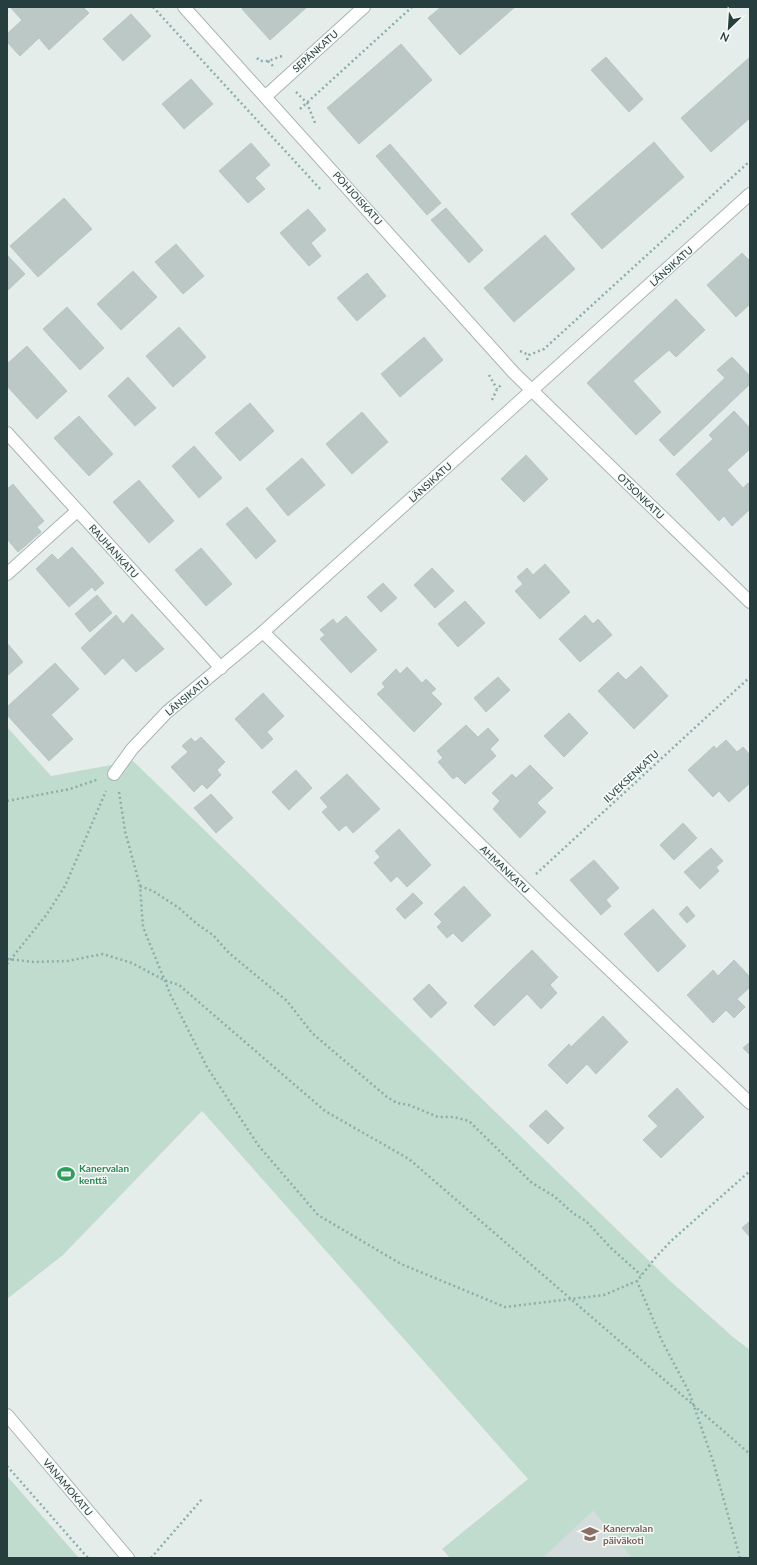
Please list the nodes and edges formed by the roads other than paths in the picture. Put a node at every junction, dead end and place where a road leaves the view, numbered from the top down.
1 (184, 7) edge
2 (364, 7) edge
3 (266, 96) junction
4 (750, 194) edge
5 (532, 390) junction
6 (7, 433) edge
7 (77, 511) junction
8 (7, 574) edge
9 (750, 602) edge
10 (263, 632) junction
11 (221, 668) junction
12 (114, 774) road end
13 (750, 1103) edge
14 (7, 1415) edge
15 (128, 1558) edge

1 - 3 street, POHJOISKATU
2 - 3 street, SEPÄNKATU
3 - 5 street, POHJOISKATU
4 - 5 street, LÄNSIKATU
5 - 9 street, OTSONKATU
5 - 10 street, LÄNSIKATU
6 - 7 street, RAUHANKATU
7 - 8 street
7 - 11 street, RAUHANKATU
10 - 11 street, LÄNSIKATU
10 - 13 street, AHMANKATU
11 - 12 street, LÄNSIKATU
14 - 15 street, VANAMOKATU

